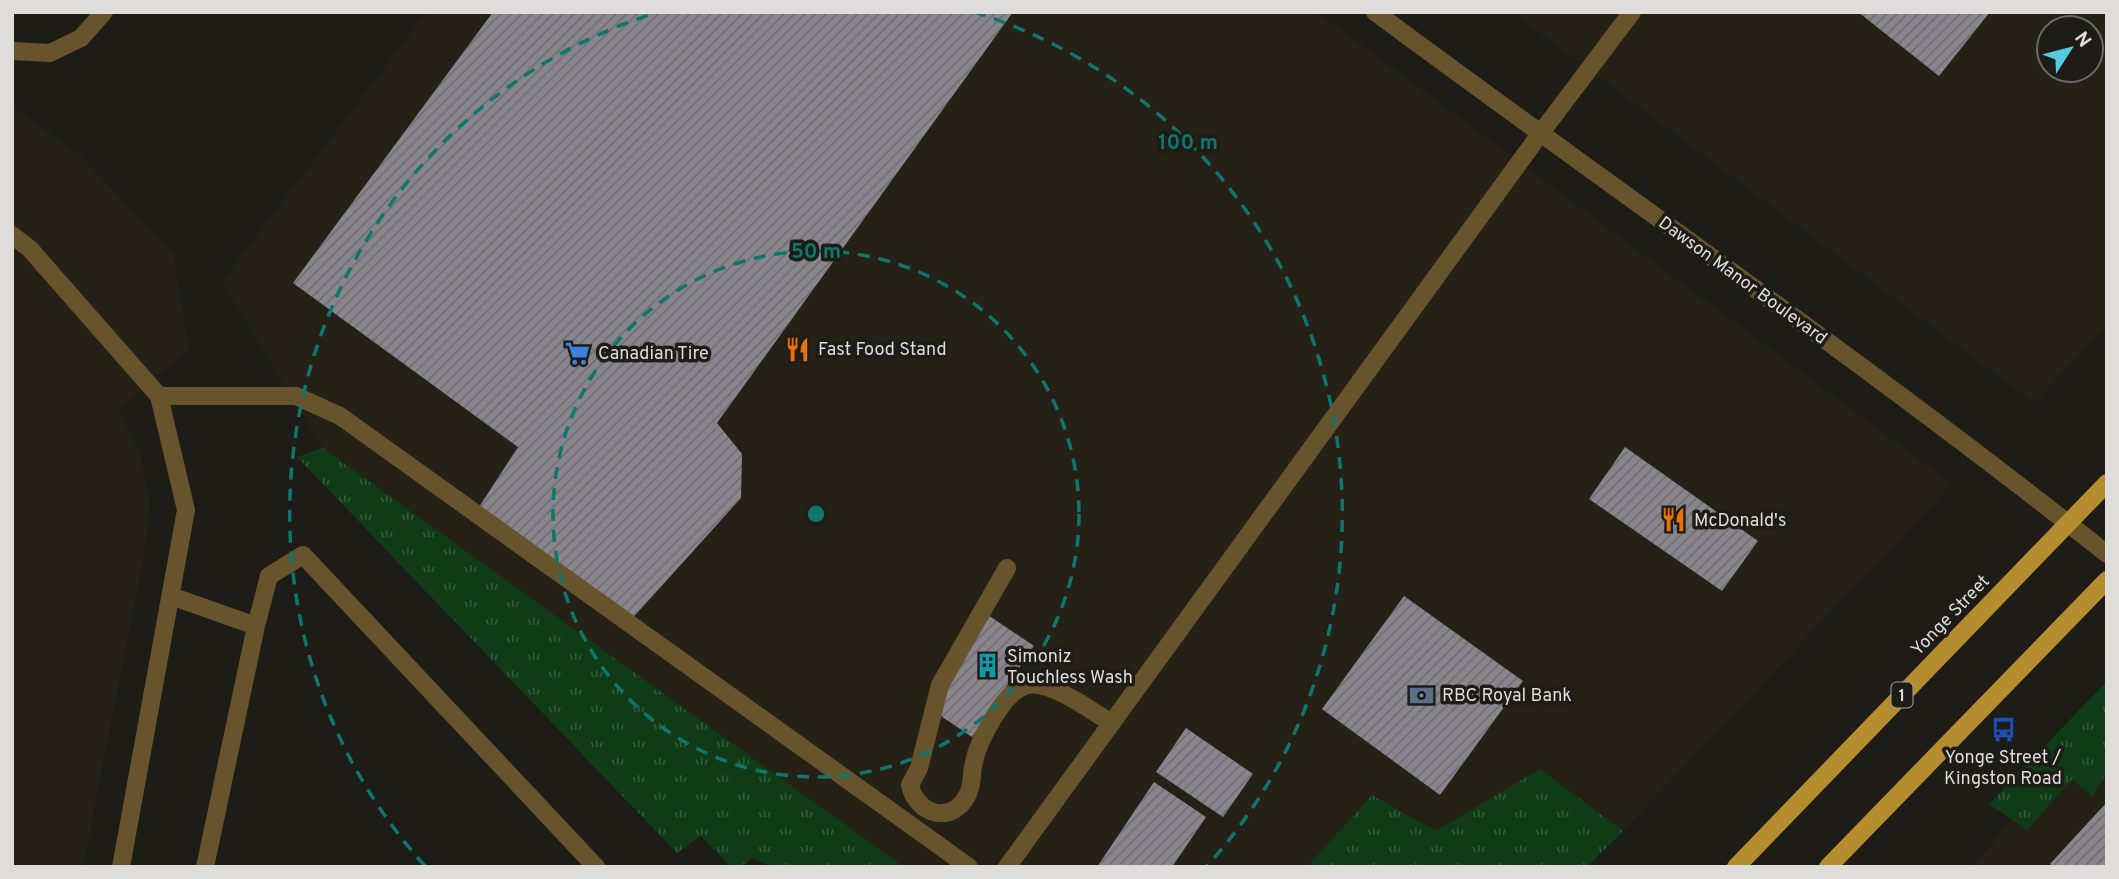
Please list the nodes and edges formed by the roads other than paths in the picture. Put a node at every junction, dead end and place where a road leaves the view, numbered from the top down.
1 (104, 12) edge
2 (1375, 12) edge
3 (1632, 12) edge
4 (12, 51) edge
5 (1540, 134) junction
6 (12, 235) edge
7 (159, 396) junction
8 (2107, 483) edge
9 (2068, 523) junction
10 (2107, 554) edge
11 (1007, 568) dead end
12 (2107, 580) edge
13 (171, 596) junction
14 (256, 626) junction
15 (1111, 723) junction
16 (121, 867) edge
17 (205, 867) edge
18 (596, 867) edge
19 (969, 867) edge
20 (1007, 867) edge
21 (1736, 867) edge
22 (1828, 867) edge

1 - 4 street
2 - 5 street, Dawson Manor Boulevard
3 - 5 street
5 - 9 street, Dawson Manor Boulevard
5 - 15 street
6 - 7 street
7 - 13 street
7 - 19 street
8 - 9 main road, Yonge Street / 1
9 - 10 street, Dawson Manor Boulevard
9 - 21 main road, Yonge Street / 1
11 - 15 street
12 - 22 main road
13 - 14 street
13 - 16 street
14 - 17 street
14 - 18 street
15 - 20 street

